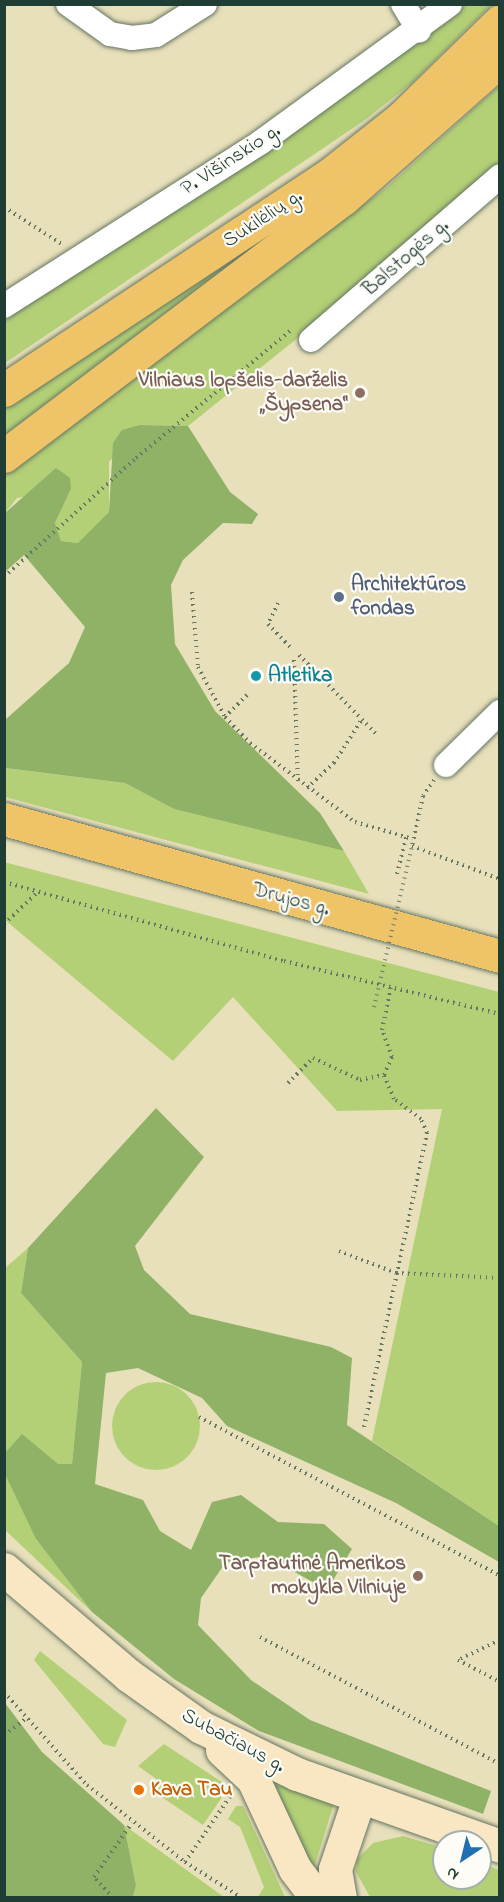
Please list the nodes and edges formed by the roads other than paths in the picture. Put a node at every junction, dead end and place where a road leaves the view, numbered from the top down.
1 (68, 4) edge
2 (205, 4) edge
3 (403, 4) edge
4 (450, 4) edge
5 (500, 21) edge
6 (419, 31) junction
7 (500, 60) edge
8 (500, 176) edge
9 (4, 306) edge
10 (302, 334) road end
11 (4, 390) edge
12 (4, 456) edge
13 (500, 712) edge
14 (446, 765) road end
15 (4, 819) edge
16 (4, 831) edge
17 (82, 843) junction
18 (500, 956) edge
19 (4, 1569) edge
20 (201, 1727) junction
21 (359, 1797) junction
22 (500, 1846) edge
23 (316, 1898) edge
24 (340, 1898) edge

1 - 2 street
3 - 6 street
4 - 6 street, P. Višinskio g.
5 - 11 main road, Sukilėlių g.
6 - 9 street, P. Višinskio g.
7 - 12 main road
8 - 10 street, Balstogės g.
13 - 14 street
15 - 17 main road, Drujos g.
16 - 17 main road, Drujos g.
17 - 18 main road, Drujos g.
19 - 20 main road, Subačiaus g.
20 - 21 main road, Subačiaus g.
20 - 23 main road
21 - 22 main road, Subačiaus g.
21 - 24 main road

